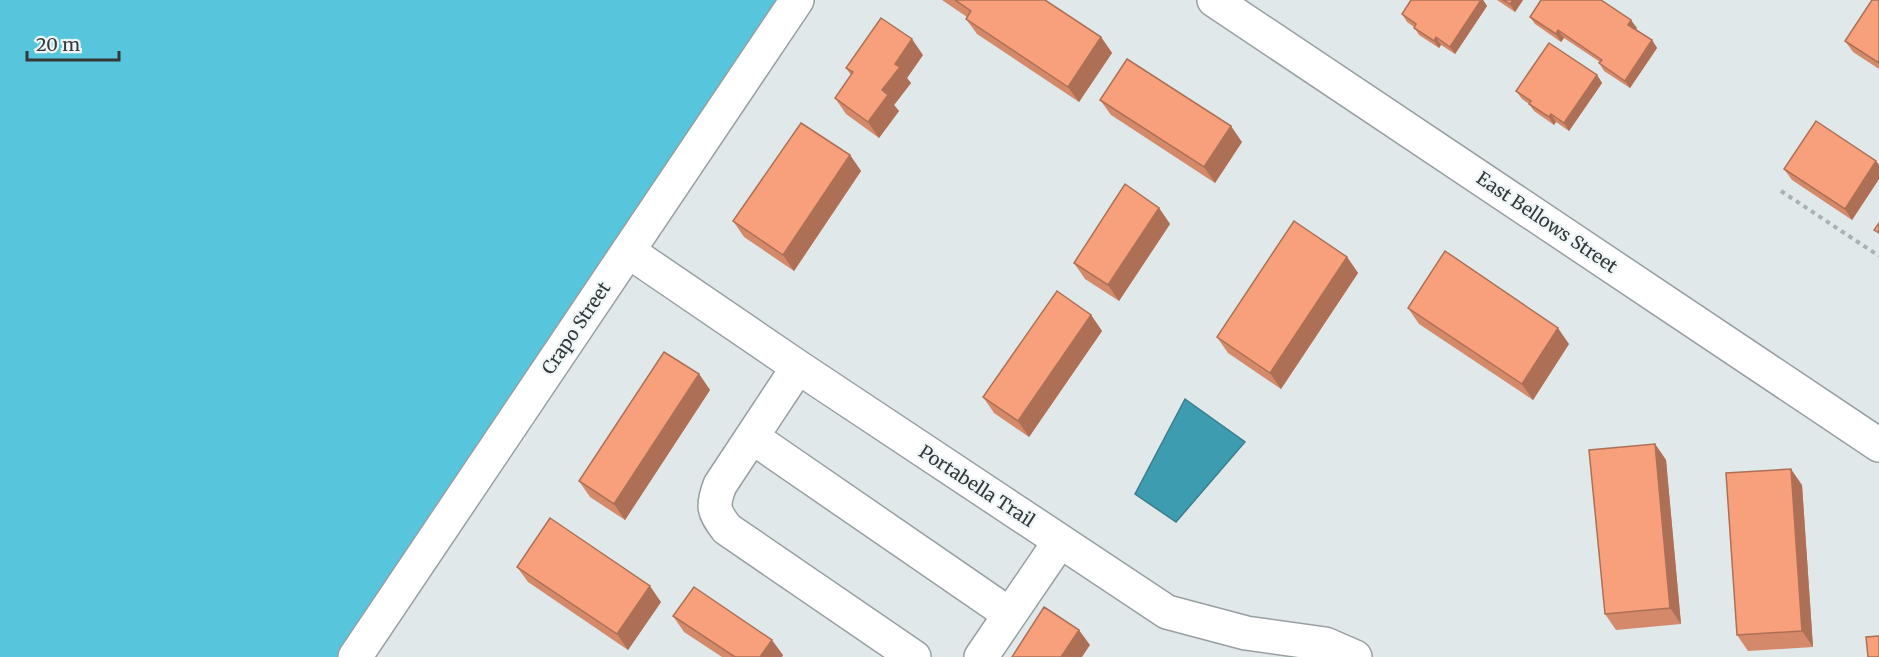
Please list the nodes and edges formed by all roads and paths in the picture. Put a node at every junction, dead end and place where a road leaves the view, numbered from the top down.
1 (797, 0) edge
2 (1214, 0) edge
3 (1781, 191) dead end
4 (628, 250) junction
5 (1879, 256) edge
6 (798, 367) junction
7 (752, 438) junction
8 (1879, 445) edge
9 (1060, 540) junction
10 (1009, 614) junction
11 (355, 657) edge
12 (914, 657) edge
13 (981, 657) edge
14 (1355, 657) edge

1 - 4 street, Crapo Street
2 - 8 street, East Bellows Street
3 - 5 path
4 - 6 street, Portabella Trail
4 - 11 street, Crapo Street
6 - 7 street
6 - 9 street, Portabella Trail
7 - 10 street
7 - 12 street
9 - 10 street
9 - 14 street, Portabella Trail
10 - 13 street

